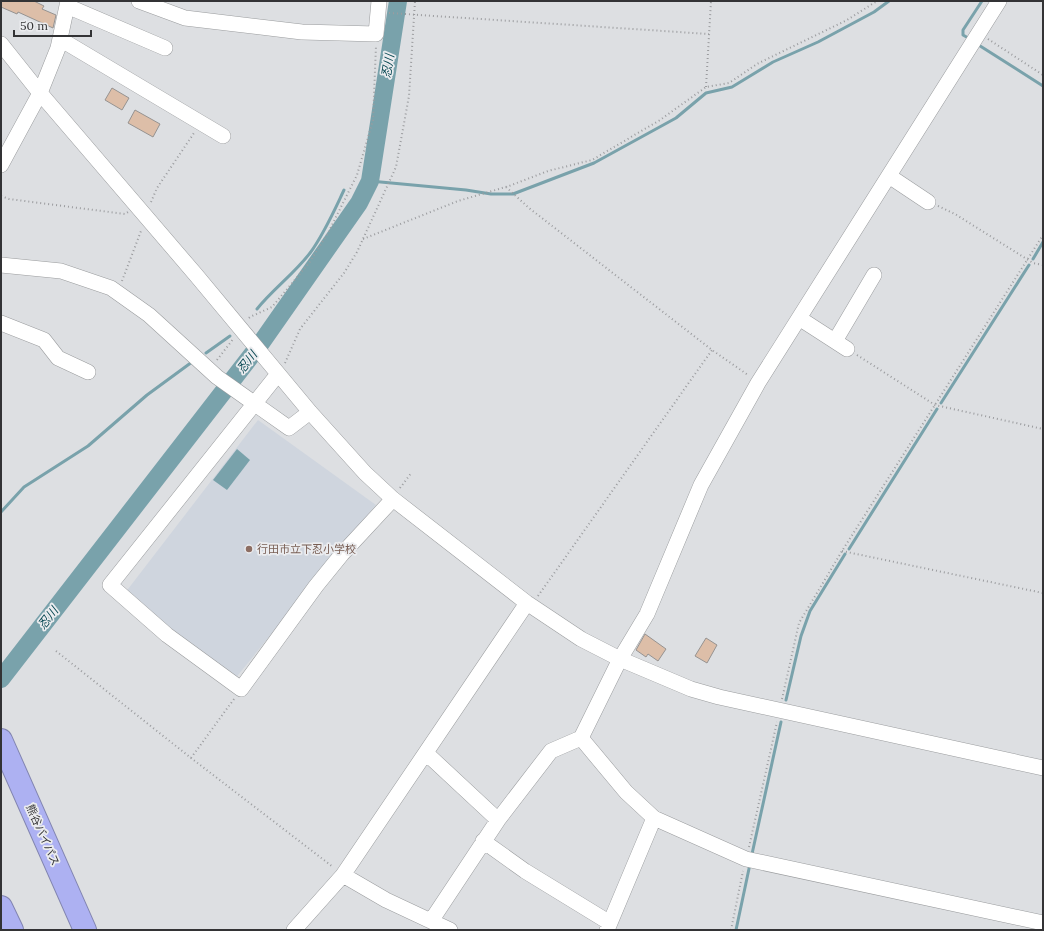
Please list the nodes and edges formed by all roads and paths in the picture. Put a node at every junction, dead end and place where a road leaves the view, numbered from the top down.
1 (139, 1) edge
2 (415, 1) edge
3 (711, 1) edge
4 (877, 1) edge
5 (999, 1) edge
6 (67, 3) edge
7 (169, 6) edge
8 (383, 7) edge
9 (414, 15) junction
10 (979, 33) junction
11 (376, 34) junction
12 (709, 34) junction
13 (60, 39) junction
14 (1, 44) edge
15 (165, 48) dead end
16 (1043, 75) edge
17 (706, 87) junction
18 (40, 93) junction
19 (201, 123) junction
20 (223, 136) dead end
21 (1, 165) edge
22 (889, 176) junction
23 (506, 187) junction
24 (1, 196) edge
25 (928, 202) joint
26 (143, 213) junction
27 (1043, 235) edge
28 (363, 239) junction
29 (1027, 259) junction
30 (1, 265) edge
31 (1043, 265) edge
32 (874, 275) dead end
33 (118, 293) junction
34 (272, 308) dead end
35 (799, 318) junction
36 (1, 323) edge
37 (841, 345) junction
38 (712, 350) junction
39 (88, 372) dead end
40 (278, 374) junction
41 (758, 383) junction
42 (251, 401) junction
43 (935, 405) junction
44 (310, 412) junction
45 (1043, 429) edge
46 (412, 472) dead end
47 (396, 495) junction
48 (842, 551) junction
49 (1043, 594) edge
50 (529, 604) junction
51 (56, 651) dead end
52 (620, 660) junction
53 (241, 689) junction
54 (780, 710) junction
55 (581, 738) junction
56 (1, 740) edge
57 (426, 753) junction
58 (191, 758) junction
59 (1043, 768) edge
60 (654, 818) junction
61 (498, 820) junction
62 (483, 841) junction
63 (746, 859) junction
64 (343, 875) junction
65 (1, 907) edge
66 (432, 921) junction
67 (1043, 923) edge
68 (608, 927) edge
69 (12, 930) edge
70 (85, 930) edge
71 (294, 930) edge
72 (450, 930) edge
73 (731, 930) edge

1 - 7 street
2 - 9 path
3 - 12 path
4 - 17 path
5 - 10 street
6 - 13 street
6 - 15 street
7 - 11 street
8 - 9 path
8 - 11 street
9 - 12 path
9 - 28 path
10 - 16 path
10 - 22 street
11 - 34 path
12 - 17 path
13 - 18 street
13 - 19 street
14 - 18 street
17 - 23 path
18 - 21 street
18 - 26 street
19 - 20 street
19 - 26 path
22 - 25 street
22 - 35 street
23 - 28 path
23 - 38 path
24 - 26 path
25 - 29 path
26 - 33 path
26 - 40 street
27 - 29 path
28 - 40 path
29 - 31 path
29 - 43 path
30 - 33 street
32 - 37 street
33 - 42 street
35 - 37 street
35 - 41 street
36 - 39 street
37 - 43 path
38 - 41 path
38 - 50 path
40 - 42 street
40 - 44 street
41 - 52 street
42 - 44 street
42 - 53 street
43 - 45 path
43 - 48 path
44 - 47 street
46 - 47 path
47 - 50 street
47 - 53 street
48 - 49 path
48 - 54 path
50 - 52 street
50 - 57 street
51 - 58 path
52 - 54 street
52 - 55 street
53 - 58 path
54 - 59 street
54 - 63 path
55 - 60 street
55 - 61 street
56 - 70 highway, 熊谷バイパス
57 - 61 street
57 - 64 street
58 - 64 path
60 - 63 street
60 - 68 street
61 - 62 street
62 - 66 street
62 - 68 street
63 - 67 street
63 - 73 path
64 - 66 street
64 - 71 street
65 - 69 highway
66 - 72 street

